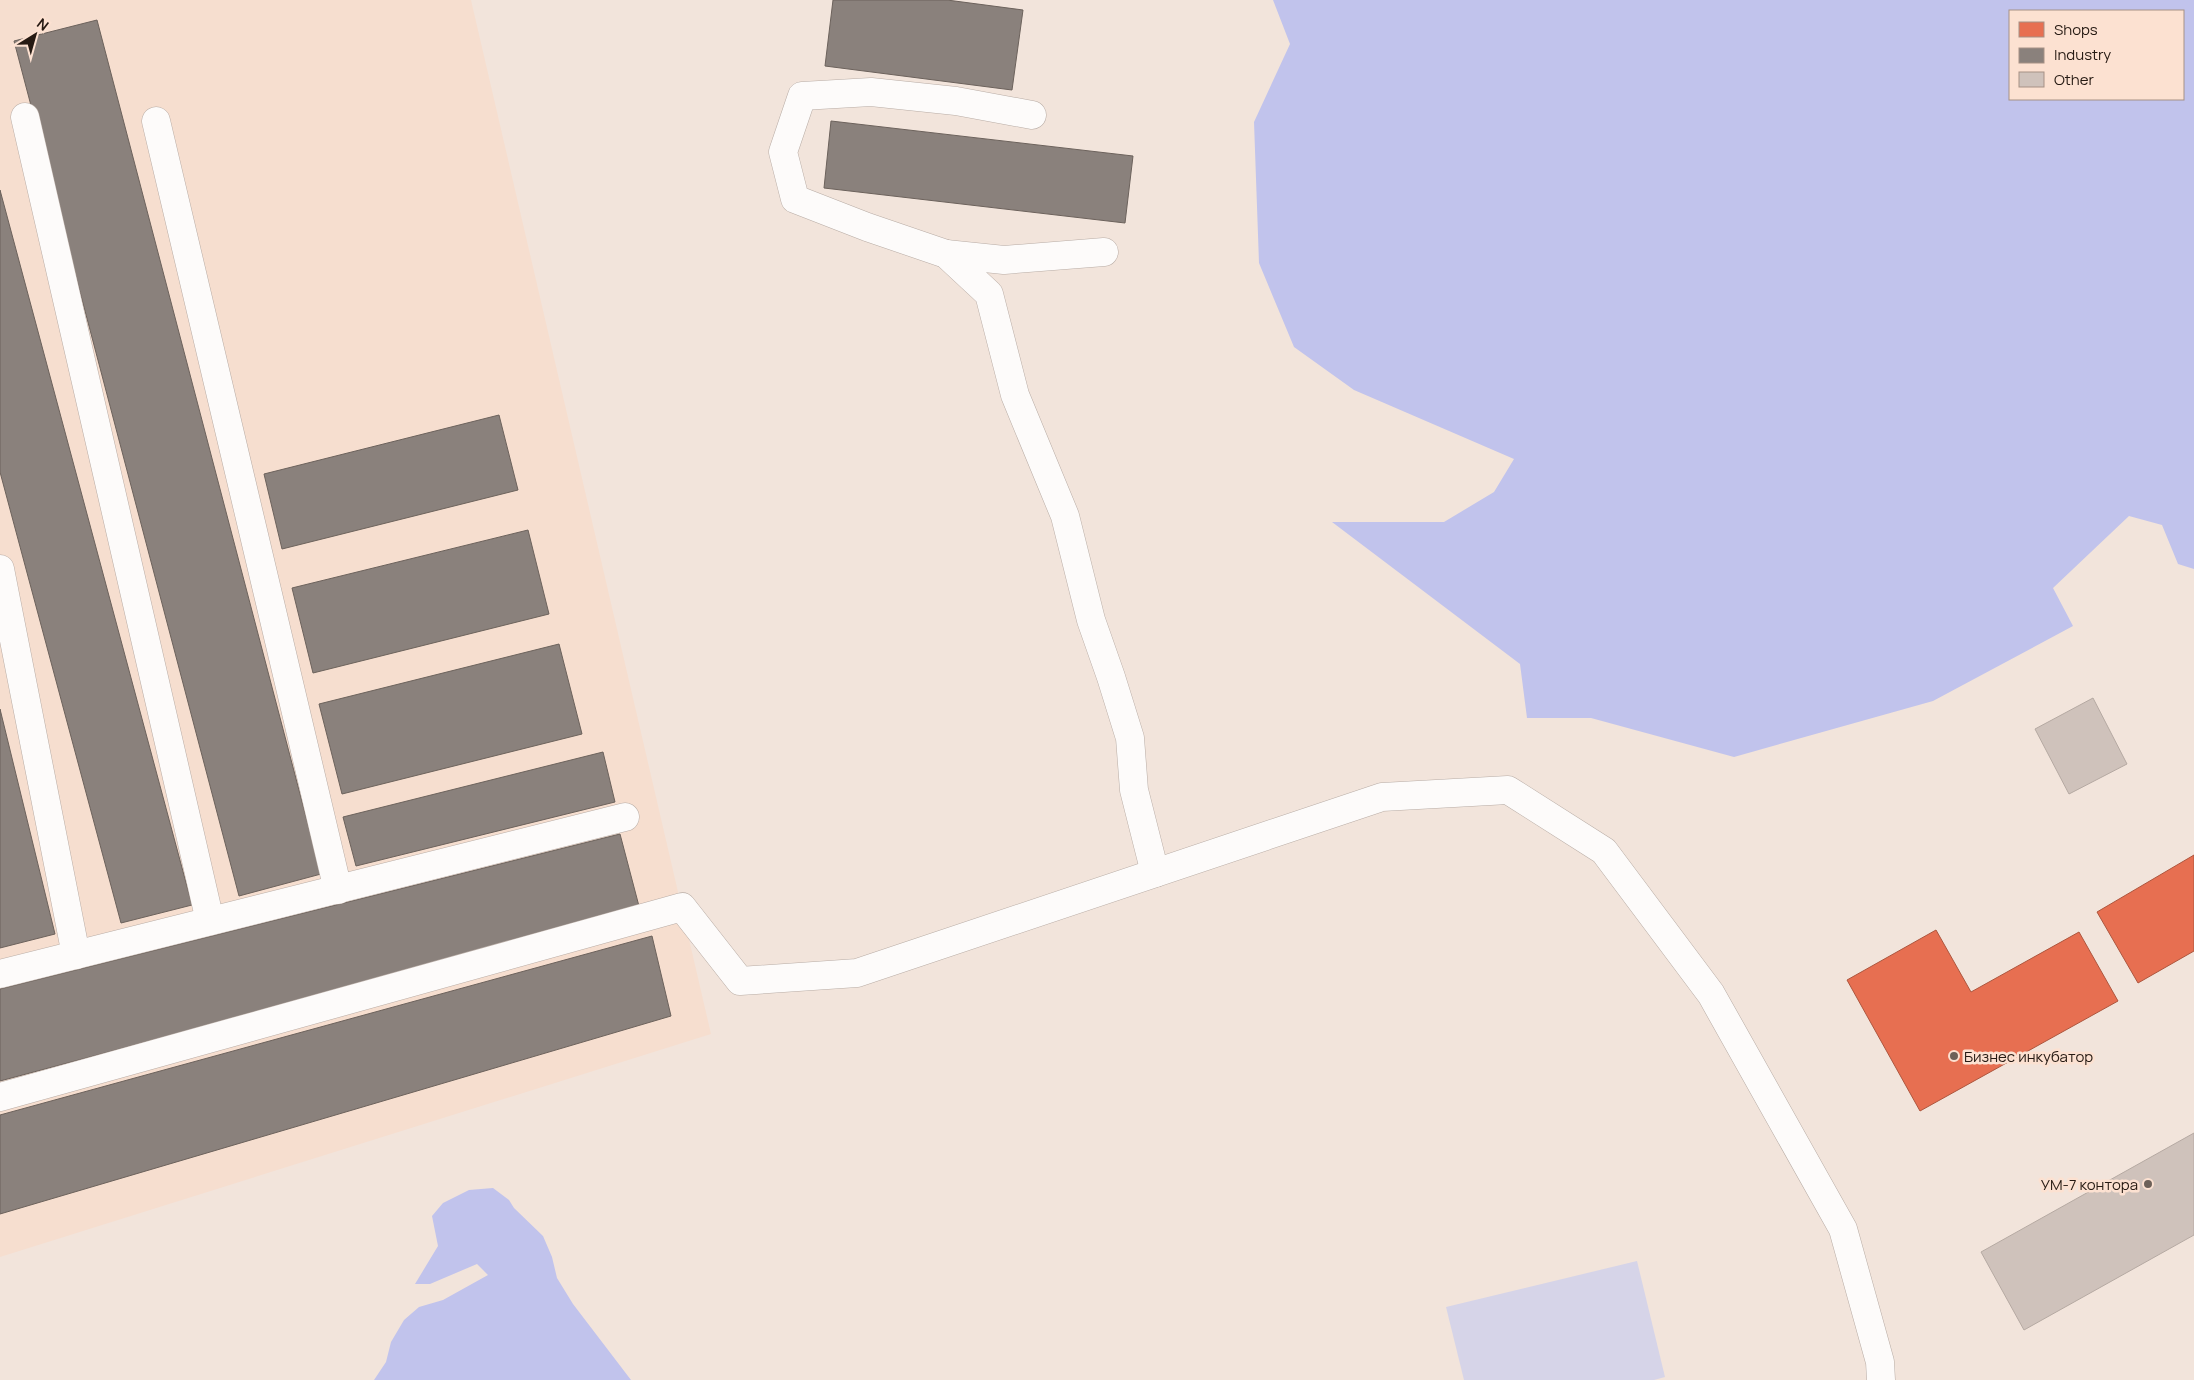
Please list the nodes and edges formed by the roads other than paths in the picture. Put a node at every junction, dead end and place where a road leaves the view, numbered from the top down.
1 (1032, 115) dead end
2 (25, 117) dead end
3 (156, 122) dead end
4 (1104, 252) dead end
5 (946, 254) junction
6 (0, 569) edge
7 (625, 817) dead end
8 (1155, 873) junction
9 (338, 890) junction
10 (210, 922) junction
11 (76, 955) junction
12 (0, 974) edge
13 (0, 1097) edge
14 (1881, 1380) edge

1 - 5 lane
2 - 10 lane
3 - 9 lane
4 - 5 lane
5 - 8 lane
6 - 11 lane
7 - 9 lane
8 - 13 lane
8 - 14 lane
9 - 10 lane
10 - 11 lane
11 - 12 lane

